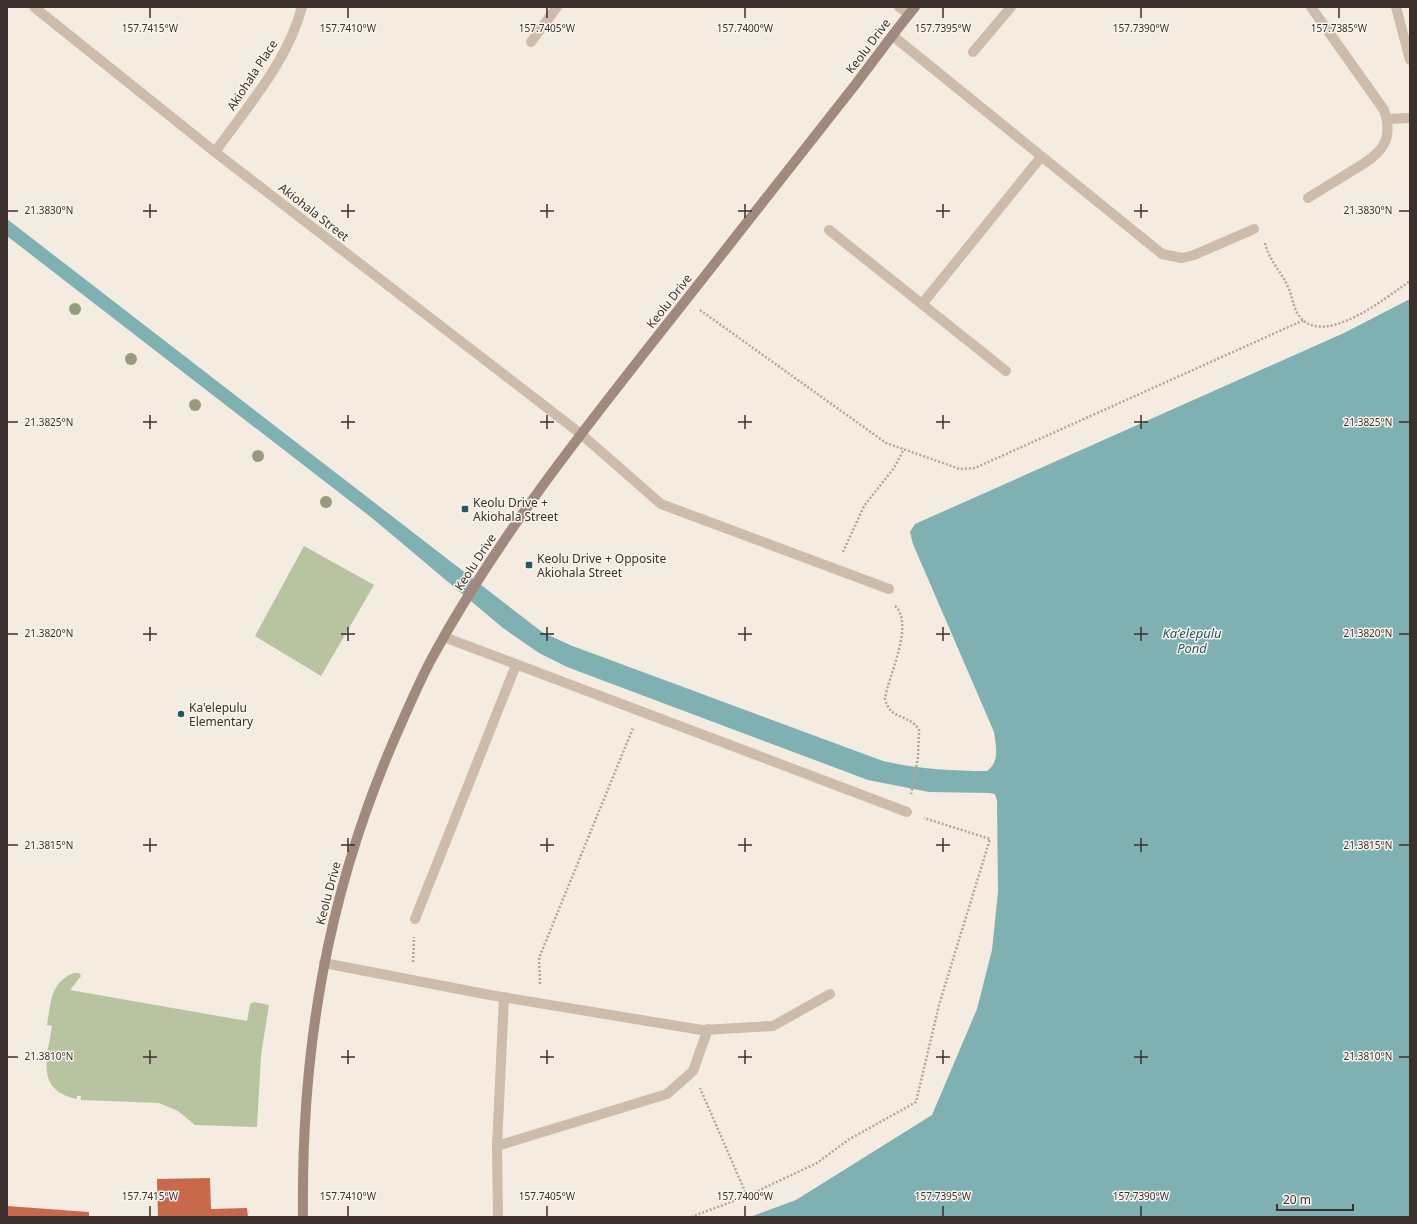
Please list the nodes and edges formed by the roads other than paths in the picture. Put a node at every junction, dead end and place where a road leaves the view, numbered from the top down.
1 (34, 7) edge
2 (302, 7) edge
3 (557, 7) edge
4 (899, 7) edge
5 (1011, 7) edge
6 (1311, 7) edge
7 (1396, 7) edge
8 (912, 11) edge
9 (893, 36) junction
10 (531, 42) dead end
11 (973, 52) dead end
12 (1410, 60) edge
13 (1410, 118) edge
14 (1387, 119) junction
15 (215, 152) junction
16 (1041, 158) junction
17 (1308, 198) dead end
18 (1254, 229) dead end
19 (829, 230) dead end
20 (922, 304) junction
21 (1006, 371) dead end
22 (581, 434) junction
23 (889, 589) road end
24 (444, 637) junction
25 (516, 665) junction
26 (907, 812) road end
27 (415, 919) road end
28 (324, 963) junction
29 (830, 994) dead end
30 (504, 997) junction
31 (708, 1030) junction
32 (497, 1146) junction
33 (303, 1217) edge
34 (498, 1217) edge

1 - 15 street, Akiohala Street
2 - 15 street, Akiohala Place
3 - 10 street
4 - 8 street
5 - 11 street
6 - 14 street
7 - 12 street
8 - 9 main road, Keolu Drive
9 - 16 street
9 - 22 main road, Keolu Drive
13 - 14 street
14 - 17 street
15 - 22 street, Akiohala Street
16 - 18 street
16 - 20 street
19 - 20 street
20 - 21 street
22 - 23 street, Akiohala Street
22 - 24 main road, Keolu Drive
24 - 25 street
24 - 28 main road, Keolu Drive
25 - 26 street
25 - 27 street
28 - 30 street
28 - 33 main road, Keolu Drive
29 - 31 street
30 - 31 street
30 - 32 street
31 - 32 street
32 - 34 street

